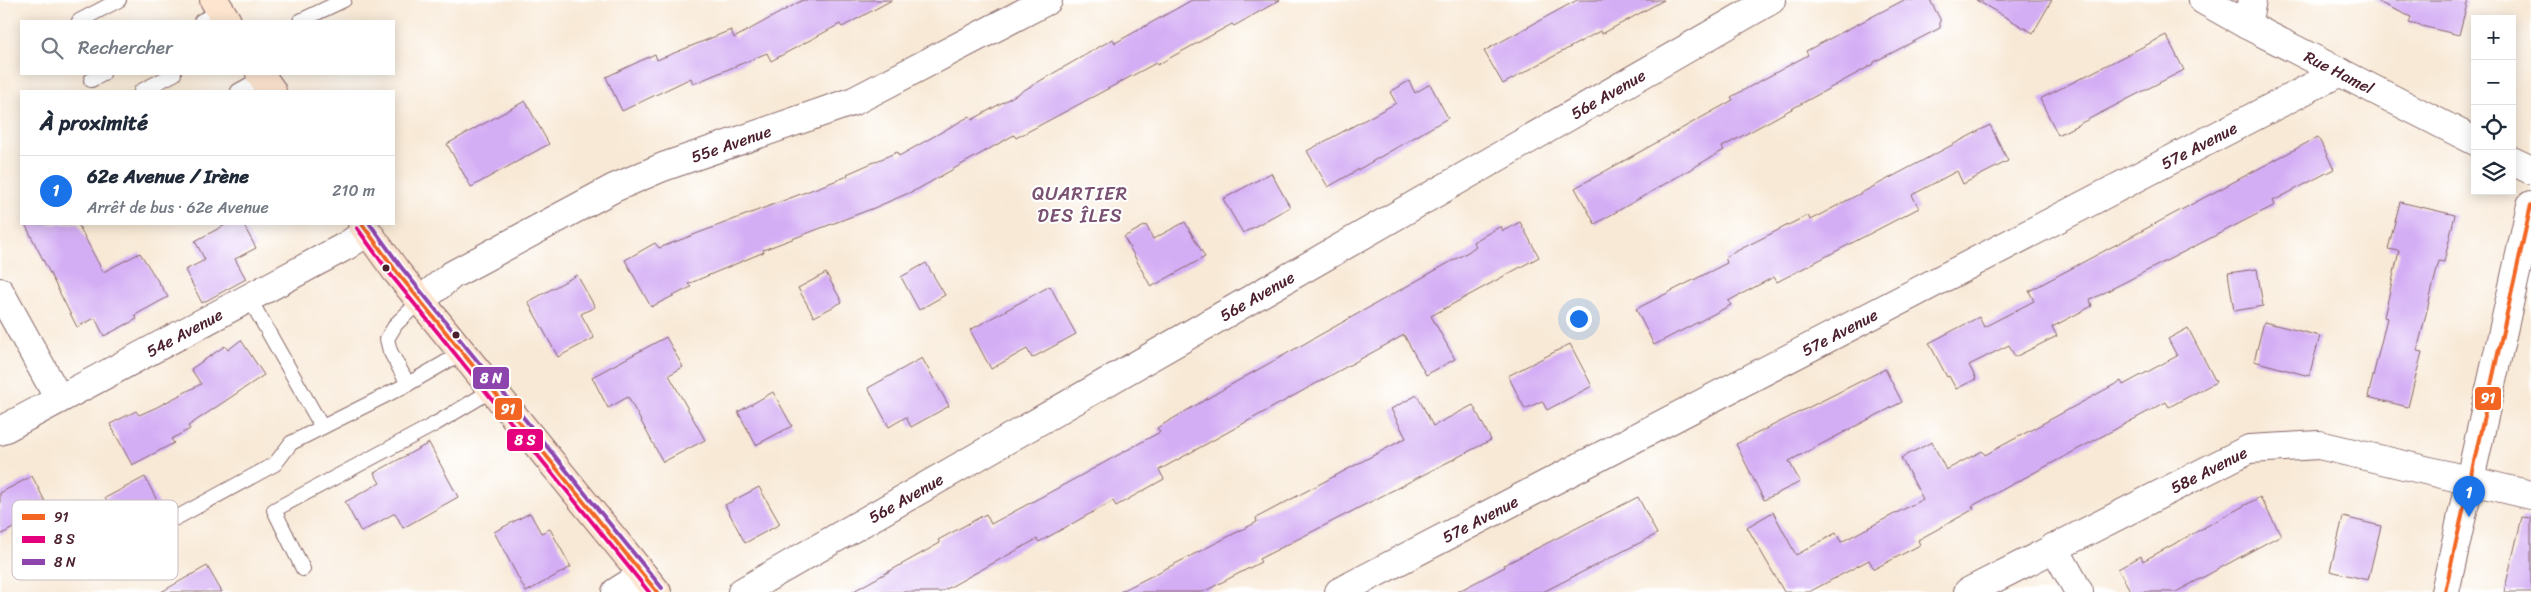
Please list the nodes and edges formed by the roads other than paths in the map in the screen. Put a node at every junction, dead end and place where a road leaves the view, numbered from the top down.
1 (120, 0) edge
2 (344, 0) edge
3 (1048, 0) edge
4 (1771, 0) edge
5 (2203, 0) edge
6 (2250, 12) edge
7 (81, 20) edge
8 (302, 20) edge
9 (2340, 72) junction
10 (172, 75) edge
11 (265, 81) edge
12 (143, 90) edge
13 (241, 90) edge
14 (2471, 139) edge
15 (2516, 163) edge
16 (2531, 170) edge
17 (2531, 205) edge
18 (365, 228) edge
19 (0, 292) edge
20 (249, 298) junction
21 (421, 300) junction
22 (462, 349) junction
23 (408, 384) junction
24 (494, 389) junction
25 (59, 399) junction
26 (322, 427) junction
27 (0, 431) edge
28 (2470, 480) junction
29 (2531, 495) edge
30 (178, 517) edge
31 (2054, 547) junction
32 (303, 569) dead end
33 (650, 583) edge
34 (616, 592) edge
35 (742, 592) edge
36 (1339, 592) edge
37 (1968, 592) edge
38 (2079, 592) edge
39 (2445, 592) edge

1 - 7 lane
2 - 8 lane
3 - 21 street, 55e Avenue
4 - 35 street, 56e Avenue
5 - 6 street, Rue Hamel
6 - 9 street, Rue Hamel
9 - 14 street, Rue Hamel
9 - 36 street, 57e Avenue
10 - 12 lane
11 - 13 lane
15 - 16 street
17 - 28 street
18 - 20 street, 54e Avenue
18 - 21 main road
19 - 25 street
20 - 25 street, 54e Avenue
20 - 26 lane
21 - 22 main road
21 - 23 lane
22 - 23 lane
22 - 24 main road
23 - 26 lane
24 - 32 lane
24 - 33 main road
25 - 27 street, 54e Avenue
26 - 30 lane
28 - 29 street, 58e Avenue
28 - 31 street, 58e Avenue
28 - 39 street
31 - 37 street, 58e Avenue
31 - 38 street
33 - 34 street

